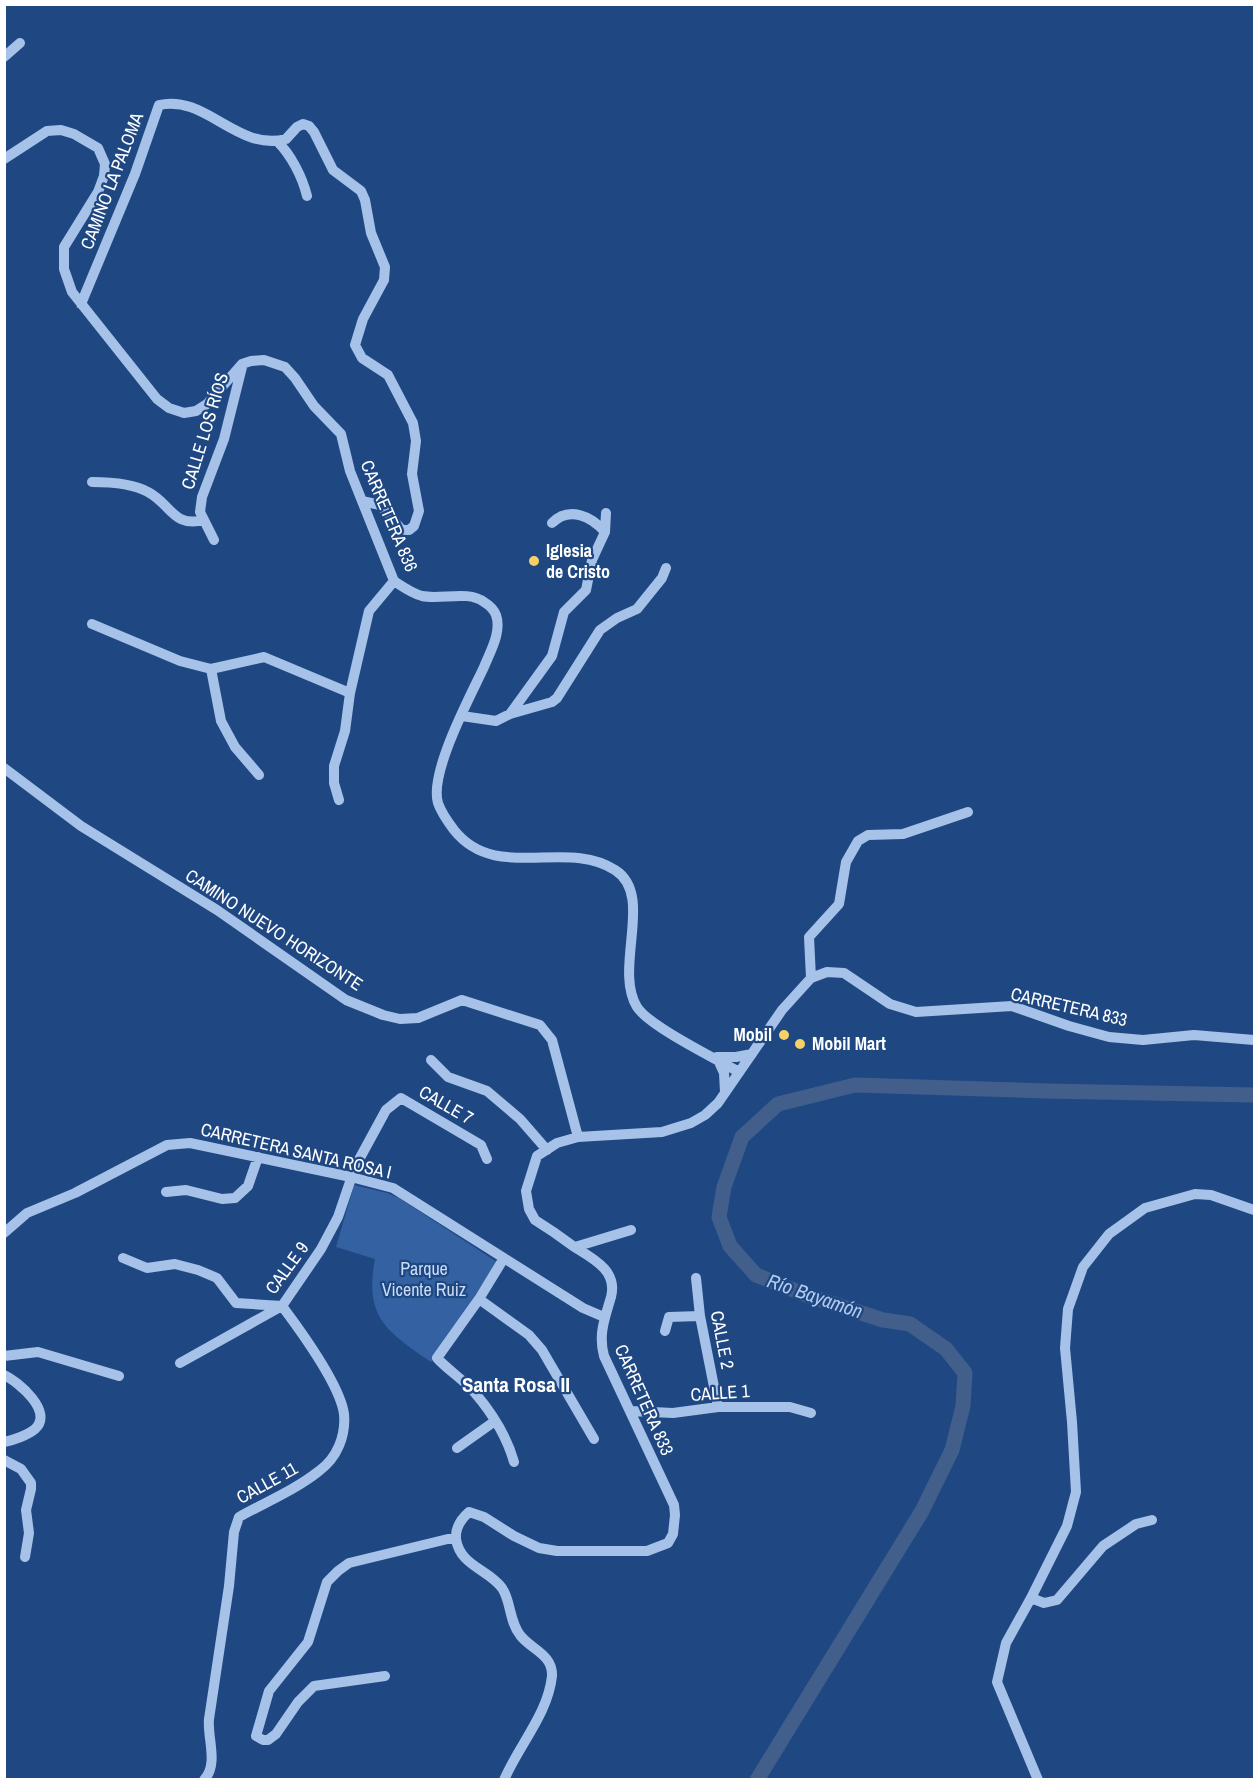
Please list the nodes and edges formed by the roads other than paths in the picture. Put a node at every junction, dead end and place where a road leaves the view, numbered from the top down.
1 (20, 44) dead end
2 (4, 57) edge
3 (277, 141) junction
4 (4, 159) edge
5 (307, 196) dead end
6 (81, 303) junction
7 (242, 364) junction
8 (92, 482) dead end
9 (362, 501) junction
10 (606, 513) dead end
11 (204, 520) junction
12 (552, 523) dead end
13 (604, 532) junction
14 (214, 540) dead end
15 (666, 568) dead end
16 (394, 581) junction
17 (92, 624) dead end
18 (212, 669) junction
19 (350, 693) junction
20 (510, 714) junction
21 (462, 716) junction
22 (4, 768) edge
23 (259, 775) dead end
24 (339, 800) dead end
25 (968, 812) dead end
26 (811, 978) junction
27 (1254, 1040) edge
28 (752, 1054) junction
29 (715, 1058) junction
30 (431, 1060) dead end
31 (739, 1072) junction
32 (725, 1092) junction
33 (578, 1137) junction
34 (547, 1150) junction
35 (258, 1157) junction
36 (487, 1159) dead end
37 (351, 1177) junction
38 (166, 1192) dead end
39 (1254, 1210) edge
40 (631, 1230) dead end
41 (4, 1233) edge
42 (575, 1247) junction
43 (123, 1258) dead end
44 (504, 1258) junction
45 (696, 1278) dead end
46 (479, 1299) junction
47 (282, 1306) junction
48 (700, 1316) junction
49 (604, 1317) junction
50 (665, 1331) dead end
51 (4, 1356) edge
52 (180, 1363) dead end
53 (4, 1375) edge
54 (119, 1376) dead end
55 (718, 1407) junction
56 (631, 1411) junction
57 (811, 1413) dead end
58 (495, 1421) junction
59 (594, 1439) dead end
60 (4, 1442) edge
61 (458, 1448) dead end
62 (4, 1460) edge
63 (514, 1462) dead end
64 (1152, 1520) dead end
65 (456, 1537) junction
66 (24, 1557) dead end
67 (1031, 1598) junction
68 (385, 1676) dead end
69 (204, 1779) edge
70 (504, 1779) edge
71 (1038, 1779) edge

1 - 2 street
3 - 5 street
3 - 6 street, CAMINO LA PALOMA
3 - 9 street
4 - 6 street
6 - 7 street
7 - 9 street, CARRETERA 836
7 - 11 street, CALLE LOS RÍOS
8 - 11 street
9 - 16 street, CARRETERA 836
10 - 13 street
11 - 14 street, CALLE LOS RÍOS
12 - 13 street
13 - 20 street
15 - 20 street
16 - 19 street
16 - 21 street, CARRETERA 836
17 - 18 street
18 - 19 street
18 - 23 street
19 - 24 street
20 - 21 street
21 - 29 street, CARRETERA 836
22 - 33 street, CAMINO NUEVO HORIZONTE
25 - 26 street
26 - 27 street, CARRETERA 833
26 - 28 street
28 - 29 street
28 - 31 street
29 - 31 street, CARRETERA 836
29 - 32 street
30 - 34 street
31 - 32 street
32 - 33 street
33 - 34 street
34 - 42 street, CARRETERA 833
35 - 37 street, CARRETERA SANTA ROSA I
35 - 38 street
35 - 41 street, CARRETERA SANTA ROSA I
36 - 37 street, CALLE 7
37 - 44 street, CARRETERA SANTA ROSA I
37 - 47 street, CALLE 9
39 - 67 street
40 - 42 street
42 - 49 street, CARRETERA 833
43 - 47 street
44 - 46 street
44 - 49 street, CARRETERA SANTA ROSA I
45 - 48 street, CALLE 2
46 - 58 street
46 - 59 street
47 - 52 street, CALLE 9
47 - 69 street, CALLE 11
48 - 50 street
48 - 55 street, CALLE 2
49 - 56 street, CARRETERA 833
51 - 54 street
53 - 60 street
55 - 56 street, CALLE 1
55 - 57 street, CALLE 1
56 - 65 street, CARRETERA 833
58 - 61 street
58 - 63 street
62 - 66 street
64 - 67 street
65 - 68 street
65 - 70 street
67 - 71 street

